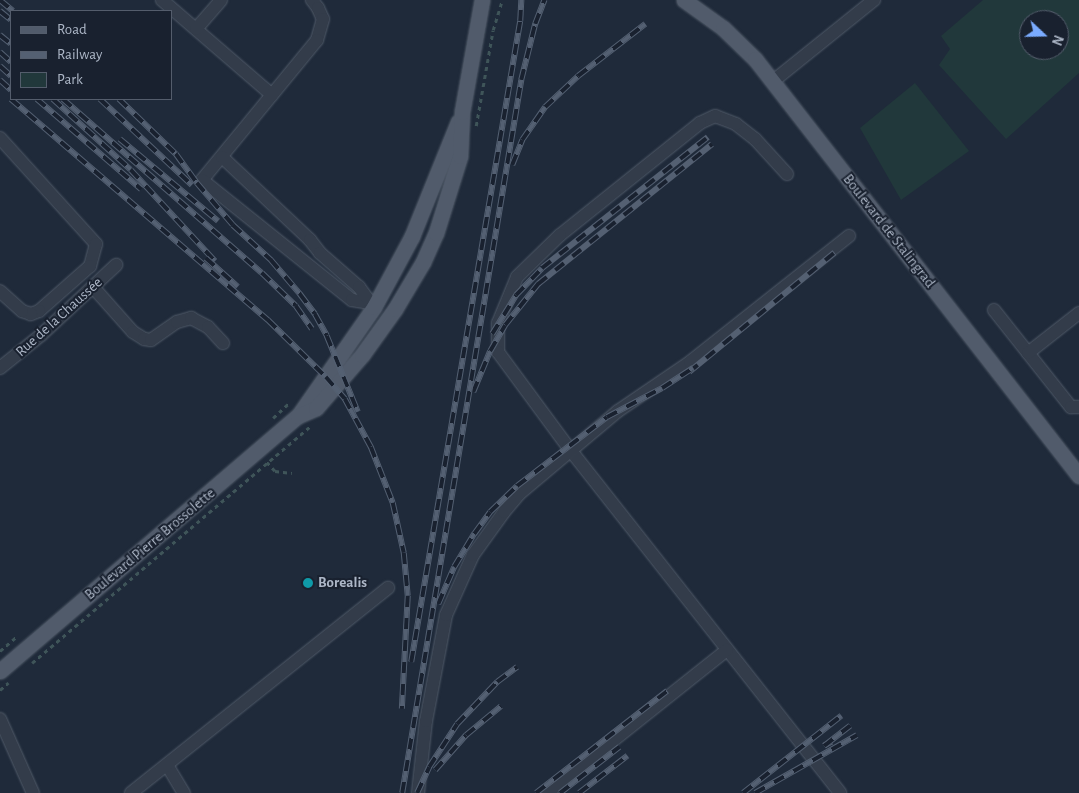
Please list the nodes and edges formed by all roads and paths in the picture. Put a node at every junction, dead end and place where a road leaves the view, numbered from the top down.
1 (162, 0) edge
2 (221, 0) edge
3 (312, 0) edge
4 (482, 0) edge
5 (502, 0) edge
6 (684, 0) edge
7 (874, 0) edge
8 (196, 29) junction
9 (493, 30) dead end
10 (772, 82) junction
11 (272, 95) junction
12 (462, 112) junction
13 (0, 138) edge
14 (222, 157) junction
15 (786, 174) dead end
16 (849, 236) dead end
17 (116, 265) dead end
18 (93, 286) junction
19 (0, 291) edge
20 (372, 305) junction
21 (994, 310) dead end
22 (1079, 313) edge
23 (390, 317) junction
24 (223, 343) dead end
25 (1028, 353) junction
26 (0, 368) edge
27 (292, 401) dead end
28 (1079, 407) edge
29 (298, 416) junction
30 (271, 420) dead end
31 (572, 452) junction
32 (1076, 468) edge
33 (388, 588) dead end
34 (22, 632) dead end
35 (727, 650) junction
36 (0, 651) edge
37 (0, 671) edge
38 (0, 719) edge
39 (167, 765) junction
40 (182, 792) edge
41 (32, 793) edge
42 (131, 793) edge
43 (418, 793) edge
44 (547, 793) edge
45 (840, 793) edge

1 - 8 street
2 - 8 street
3 - 11 street
4 - 12 main road, Boulevard Pierre Brossolette
5 - 9 path
6 - 10 main road, Boulevard de Stalingrad
7 - 10 street
8 - 11 street
10 - 32 main road, Boulevard de Stalingrad
11 - 14 street
12 - 20 main road, Boulevard Pierre Brossolette
12 - 23 main road, Boulevard Pierre Brossolette
13 - 19 street
14 - 20 street
14 - 20 street
15 - 31 street
16 - 31 street
17 - 18 street, Rue de la Chaussée
18 - 24 street
18 - 26 street, Rue de la Chaussée
20 - 23 main road
20 - 29 main road, Boulevard Pierre Brossolette
21 - 25 street
22 - 25 street
23 - 29 main road, Boulevard Pierre Brossolette
25 - 28 street
27 - 30 path
29 - 37 main road, Boulevard Pierre Brossolette
31 - 35 street
31 - 43 street
33 - 39 street
34 - 36 path
35 - 44 street
35 - 45 street
38 - 41 street
39 - 40 street
39 - 42 street

